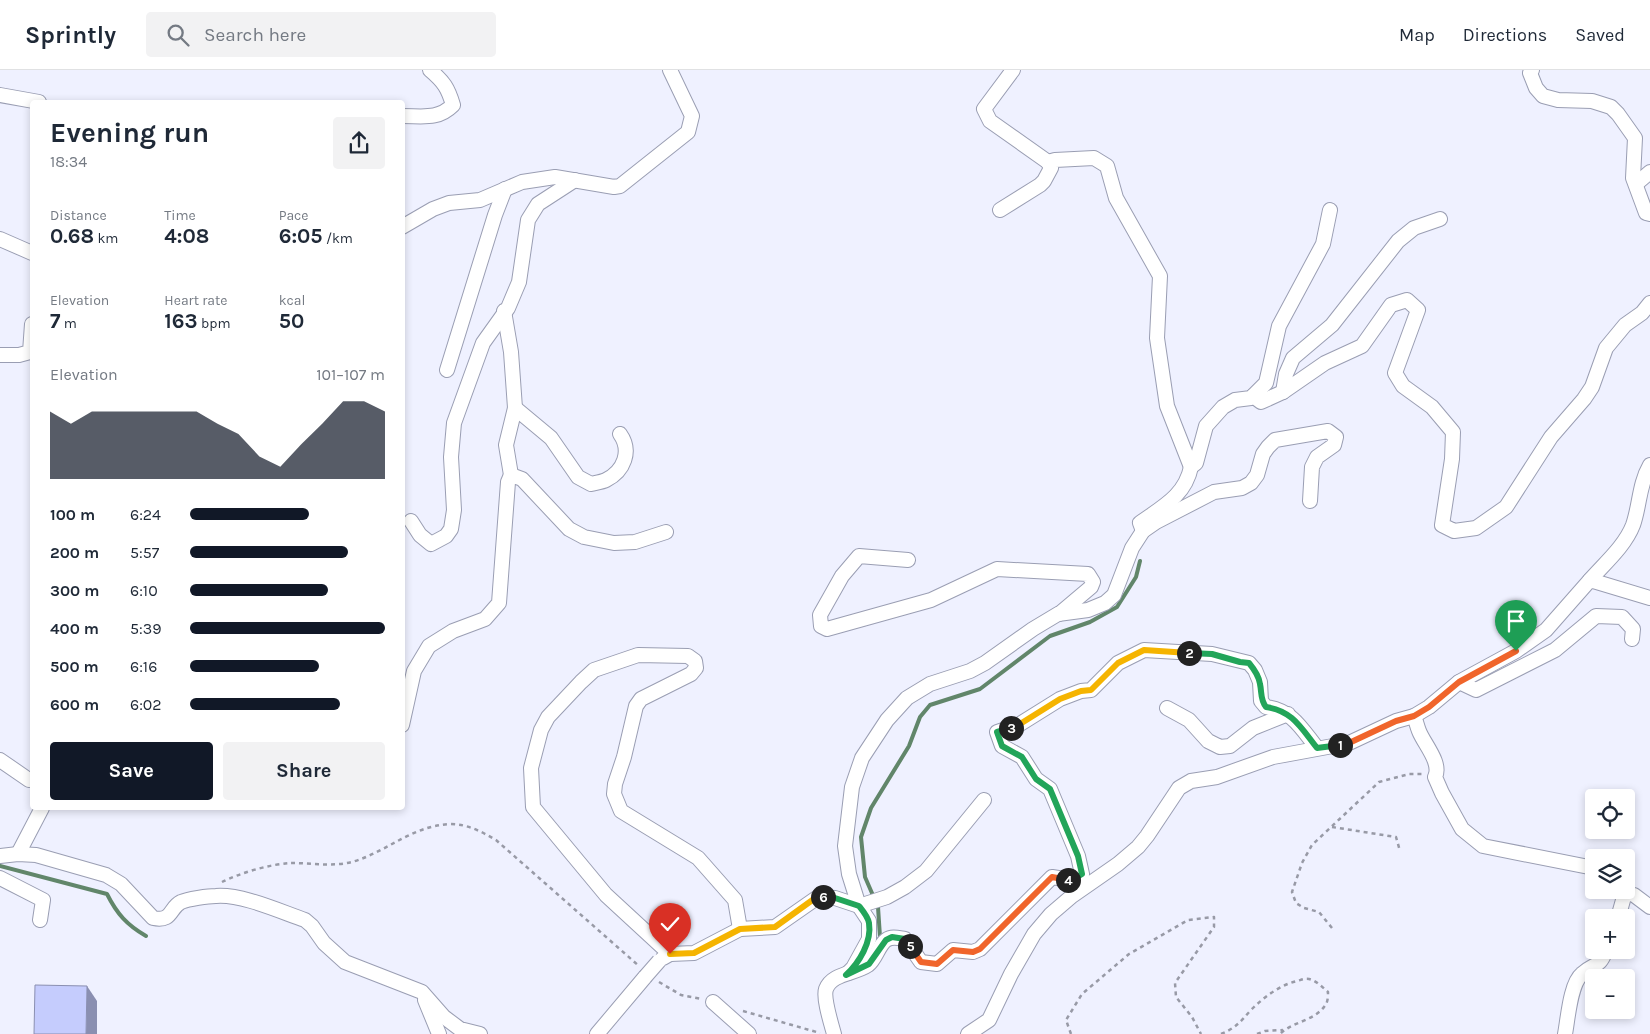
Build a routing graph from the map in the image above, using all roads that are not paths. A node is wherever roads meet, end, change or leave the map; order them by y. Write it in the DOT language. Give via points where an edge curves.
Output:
graph roads {
  1 [pos="430,70"];
  2 [pos="670,70"];
  3 [pos="1013,70"];
  4 [pos="1532,70"];
  5 [pos="0,94"];
  6 [pos="30,100"];
  7 [pos="405,116"];
  8 [pos="1048,162"];
  9 [pos="1650,172"];
  10 [pos="575,180"];
  11 [pos="1636,184"];
  12 [pos="505,190"];
  13 [pos="1000,210"];
  14 [pos="1330,210"];
  15 [pos="1650,214"];
  16 [pos="1440,219"];
  17 [pos="405,225"];
  18 [pos="0,238"];
  19 [pos="30,252"];
  20 [pos="1650,303"];
  21 [pos="504,311"];
  22 [pos="30,352"];
  23 [pos="0,355"];
  24 [pos="447,370"];
  25 [pos="1283,392"];
  26 [pos="1253,396"];
  27 [pos="515,408"];
  28 [pos="620,434"];
  29 [pos="1650,465"];
  30 [pos="1191,468"];
  31 [pos="511,475"];
  32 [pos="1310,500"];
  33 [pos="411,521"];
  34 [pos="1143,531"];
  35 [pos="666,532"];
  36 [pos="908,560"];
  37 [pos="1590,580"];
  38 [pos="1650,598"];
  39 [pos="1058,614"];
  40 [pos="1632,640"];
  41 [pos="1459,682"];
  42 [pos="1167,708"];
  43 [pos="405,711"];
  44 [pos="1288,714"];
  45 [pos="1414,716"];
  46 [pos="1317,748"];
  47 [pos="0,760"];
  48 [pos="29,780"];
  49 [pos="984,800"];
  50 [pos="41,810"];
  51 [pos="18,854"];
  52 [pos="0,856"];
  53 [pos="1585,866"];
  54 [pos="0,878"];
  55 [pos="1635,896"];
  56 [pos="864,905"];
  57 [pos="1650,907"];
  58 [pos="40,920"];
  59 [pos="740,929"];
  60 [pos="664,958"];
  61 [pos="1603,959"];
  62 [pos="846,975"];
  63 [pos="422,992"];
  64 [pos="713,1002"];
  65 [pos="439,1034"];
  66 [pos="480,1034"];
  67 [pos="596,1034"];
  68 [pos="749,1034"];
  69 [pos="834,1034"];
  70 [pos="968,1034"];
  71 [pos="1565,1034"];
  1 -- 7 [label="lane" via="448,89 453,106 436,116"];
  2 -- 10 [label="lane" via="692,116 688,132 620,186 614,188"];
  3 -- 8 [label="lane" via="984,109 990,121"];
  4 -- 11 [label="lane" via="1530,73 1536,88 1543,96 1558,100 1592,100 1618,114 1636,138 1633,178"];
  5 -- 6 [label="lane"];
  8 -- 13 [label="lane" via="1051,168 1044,181"];
  8 -- 30 [label="lane" via="1094,158 1107,166 1116,198 1160,276 1157,338 1167,406"];
  9 -- 11 [label="lane"];
  10 -- 12 [label="lane" via="555,177 522,182"];
  10 -- 21 [label="lane" via="538,204 528,220 519,282"];
  11 -- 15 [label="lane" via="1646,213"];
  12 -- 17 [label="lane" via="480,200 449,203"];
  12 -- 24 [label="lane"];
  14 -- 26 [label="lane" via="1323,244 1279,326 1266,383"];
  16 -- 25 [label="lane" via="1414,228 1398,241 1332,325 1293,358"];
  18 -- 19 [label="lane"];
  20 -- 25 [label="lane" via="1624,326 1606,348 1592,387 1550,437 1506,507 1476,528 1454,531 1442,525 1453,432 1432,407 1403,386 1395,373 1418,310 1407,300 1391,305 1362,346 1325,363"];
  21 -- 27 [label="lane"];
  21 -- 33 [label="lane" via="483,343 454,423 451,529 446,536 431,544"];
  22 -- 23 [label="lane"];
  25 -- 26 [label="lane" via="1261,402"];
  26 -- 30 [label="lane" via="1223,407 1206,426 1196,464"];
  27 -- 28 [label="lane" via="551,438 578,477 591,484 606,480 622,466 627,452"];
  27 -- 31 [label="lane" via="506,445"];
  29 -- 37 [label="lane" via="1643,477 1628,537"];
  30 -- 34 [label="lane" via="1188,479 1174,499 1140,523"];
  31 -- 35 [label="lane" via="522,479 569,529 584,537 614,543 634,542"];
  31 -- 43 [label="lane" via="499,603 485,619 453,631 429,646 414,671"];
  32 -- 34 [label="lane" via="1312,467 1317,456 1334,445 1336,437 1328,430 1275,440 1263,454 1251,483 1242,488 1214,492"];
  34 -- 39 [label="lane" via="1132,548 1114,595 1088,610"];
  36 -- 39 [label="lane" via="859,556 842,576 820,615 821,626 827,629 931,600 997,569 1088,574 1093,582 1091,587"];
  37 -- 38 [label="lane"];
  37 -- 41 [label="lane" via="1546,630 1516,651"];
  39 -- 56 [label="lane" via="985,663 930,684 907,698 887,720 862,758 852,787 846,846 849,874"];
  40 -- 41 [label="lane" via="1633,629 1622,616 1596,616 1555,650 1476,690"];
  41 -- 45 [label="lane"];
  42 -- 44 [label="lane" via="1189,720 1208,741 1220,747 1230,746 1253,728"];
  44 -- 46 [label="lane"];
  44 -- 62 [label="lane" via="1266,707 1261,701 1260,682 1249,663 1212,654 1144,650 1118,663 1091,690 1060,699 1020,724 997,732 1002,746 1022,757 1036,779 1050,789 1078,856 1082,874 1072,880 1052,877 980,949 973,952 953,950 937,964 921,962 905,939 892,937 880,947 869,964"];
  45 -- 46 [label="lane" via="1349,743"];
  45 -- 53 [label="lane" via="1434,758 1435,777 1462,829 1483,846"];
  46 -- 70 [label="lane" via="1273,756 1217,777 1191,781 1179,788 1138,847 1051,914 1034,934 989,1020"];
  47 -- 48 [label="lane"];
  49 -- 56 [label="lane" via="926,871 887,897"];
  50 -- 51 [label="lane"];
  51 -- 52 [label="lane"];
  51 -- 63 [label="lane" via="36,855 106,875 121,884 153,918 169,916 181,902 233,896 305,920 345,962"];
  54 -- 58 [label="lane" via="43,900"];
  55 -- 57 [label="lane"];
  56 -- 59 [label="lane" via="818,896 775,927"];
  56 -- 62 [label="lane" via="869,921 869,939"];
  59 -- 60 [label="lane" via="694,953"];
  59 -- 60 [label="lane" via="735,900 698,858 621,811 614,794 636,706 641,699 691,674 696,668 694,661 688,656 638,656 594,670 548,718 541,730 531,768 533,807 606,896"];
  60 -- 67 [label="lane, bridge"];
  61 -- 71 [label="lane" via="1581,974 1575,984"];
  62 -- 69 [label="lane" via="833,979 825,993"];
  63 -- 65 [label="lane"];
  63 -- 66 [label="lane" via="444,1017 460,1029"];
  64 -- 68 [label="lane"];
}
